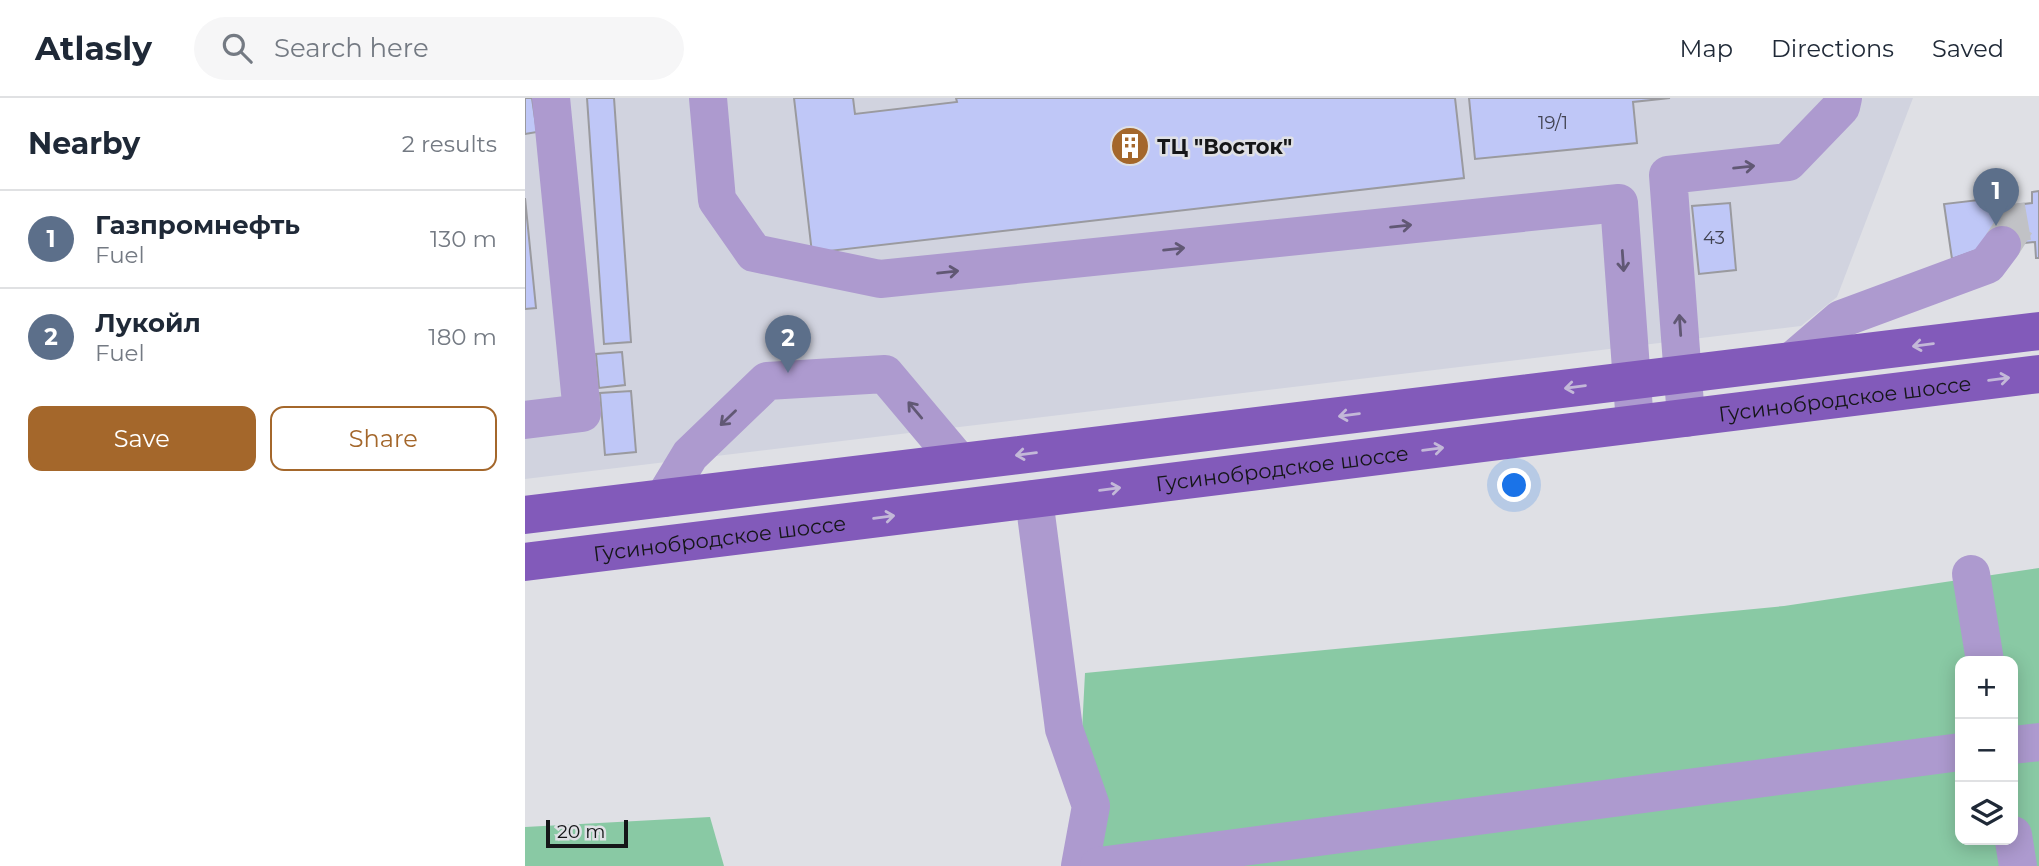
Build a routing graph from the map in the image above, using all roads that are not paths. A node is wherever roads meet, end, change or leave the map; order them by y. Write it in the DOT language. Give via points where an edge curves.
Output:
graph roads {
  1 [pos="551,98"];
  2 [pos="708,98"];
  3 [pos="1843,98"];
  4 [pos="541,152"];
  5 [pos="1668,174"];
  6 [pos="1619,204"];
  7 [pos="2002,245"];
  8 [pos="2039,331"];
  9 [pos="1792,361"];
  10 [pos="1684,374"];
  11 [pos="2039,374"];
  12 [pos="1631,380"];
  13 [pos="1686,418"];
  14 [pos="525,420"];
  15 [pos="1635,424"];
  16 [pos="959,462"];
  17 [pos="664,498"];
  18 [pos="1034,499"];
  19 [pos="525,515"];
  20 [pos="525,562"];
  21 [pos="1971,574"];
  22 [pos="1984,656"];
  23 [pos="2039,742"];
  24 [pos="2018,744"];
  25 [pos="1955,753"];
  26 [pos="2015,845"];
  27 [pos="1099,866"];
  28 [pos="2018,866"];
  1 -- 4 [label="lane"];
  2 -- 6 [label="lane, one-way" via="717,200 754,253 880,279"];
  5 -- 3 [label="lane, one-way" via="1787,162 1841,107"];
  4 -- 14 [label="lane" via="582,413"];
  5 -- 6 [label="lane"];
  10 -- 5 [label="lane, one-way"];
  6 -- 12 [label="lane, one-way"];
  7 -- 9 [label="lane" via="1987,265 1841,319"];
  8 -- 9 [label="main road, Гусинобродское шоссе, one-way"];
  9 -- 10 [label="main road, Гусинобродское шоссе"];
  10 -- 12 [label="main road, Гусинобродское шоссе"];
  10 -- 13 [label="lane"];
  13 -- 11 [label="main road, Гусинобродское шоссе, one-way"];
  12 -- 15 [label="lane"];
  12 -- 16 [label="main road, Гусинобродское шоссе, one-way"];
  13 -- 15 [label="main road, Гусинобродское шоссе"];
  18 -- 15 [label="main road, Гусинобродское шоссе, one-way"];
  16 -- 17 [label="main road, Гусинобродское шоссе"];
  16 -- 17 [label="lane, one-way" via="885,374 767,381 690,455"];
  17 -- 19 [label="main road, Гусинобродское шоссе"];
  20 -- 18 [label="main road, Гусинобродское шоссе, one-way"];
  18 -- 27 [label="lane" via="1064,729 1091,806"];
  21 -- 22 [label="lane"];
  23 -- 24 [label="lane"];
  25 -- 27 [label="lane"];
  26 -- 28 [label="lane"];
}
